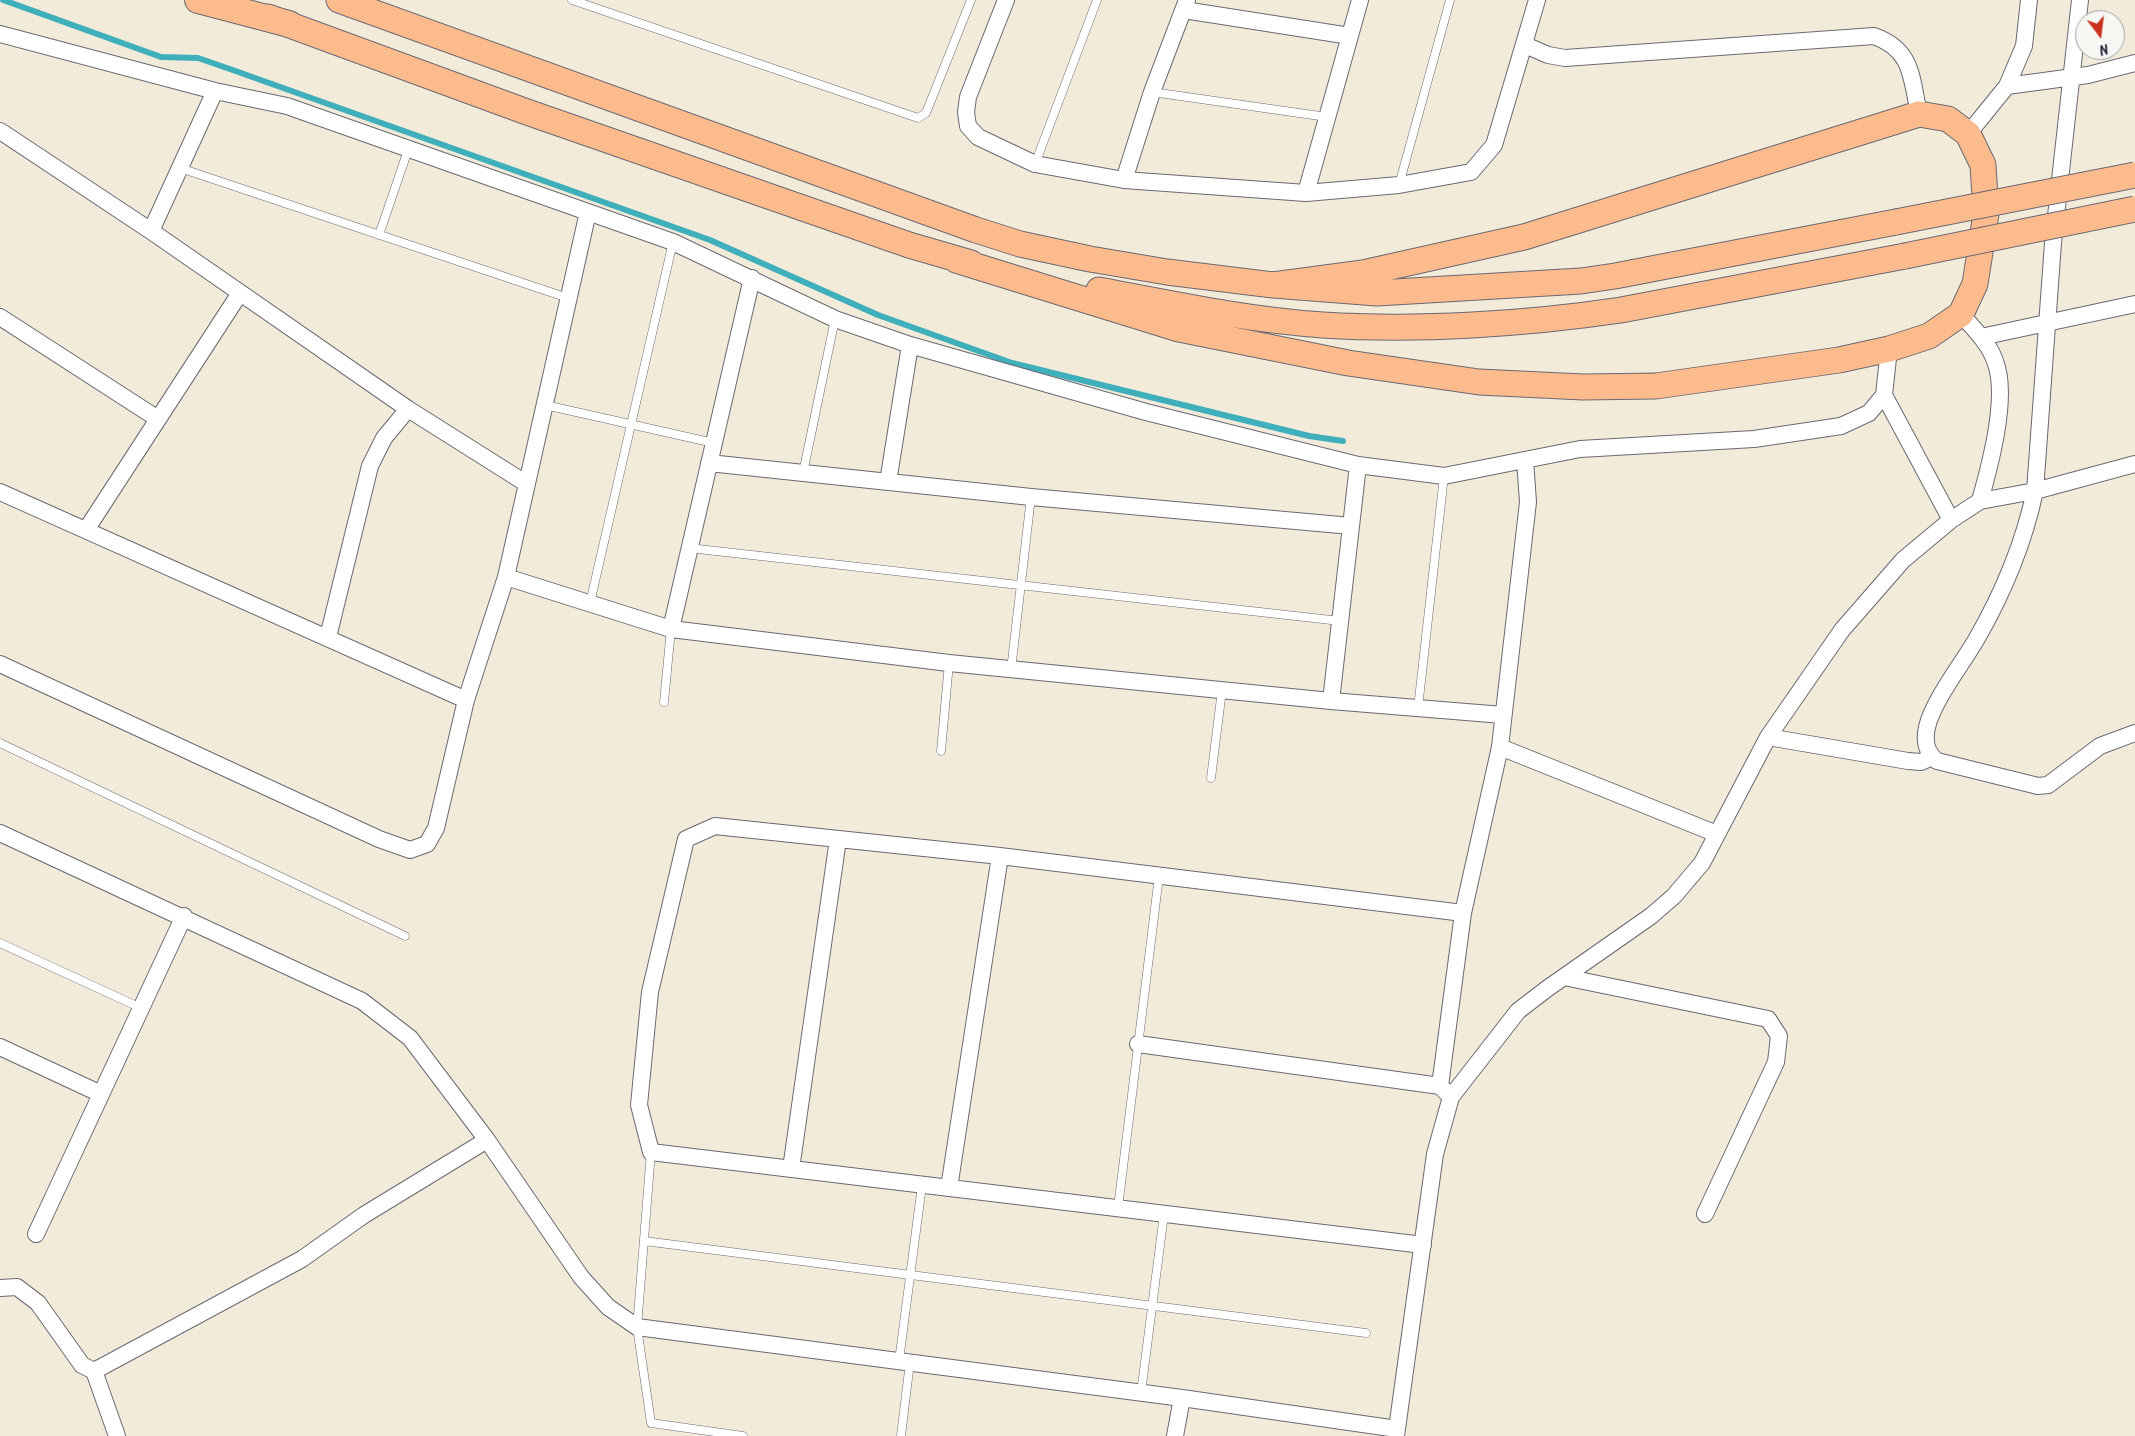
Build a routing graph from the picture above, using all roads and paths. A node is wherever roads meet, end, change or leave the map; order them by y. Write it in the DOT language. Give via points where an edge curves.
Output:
graph roads {
  1 [pos="198,0"];
  2 [pos="220,0"];
  3 [pos="339,0"];
  4 [pos="572,0"];
  5 [pos="970,0"];
  6 [pos="1006,0"];
  7 [pos="1097,0"];
  8 [pos="1360,0"];
  9 [pos="1450,0"];
  10 [pos="1537,0"];
  11 [pos="2029,0"];
  12 [pos="2080,0"];
  13 [pos="1186,5"];
  14 [pos="288,24"];
  15 [pos="0,34"];
  16 [pos="1350,36"];
  17 [pos="1525,45"];
  18 [pos="2135,64"];
  19 [pos="2064,78"];
  20 [pos="2007,86"];
  21 [pos="215,91"];
  22 [pos="1152,92"];
  23 [pos="1919,114"];
  24 [pos="1328,117"];
  25 [pos="0,131"];
  26 [pos="1968,134"];
  27 [pos="408,150"];
  28 [pos="1035,164"];
  29 [pos="180,168"];
  30 [pos="2135,175"];
  31 [pos="1124,180"];
  32 [pos="1399,185"];
  33 [pos="1306,193"];
  34 [pos="2135,209"];
  35 [pos="588,212"];
  36 [pos="151,232"];
  37 [pos="379,235"];
  38 [pos="673,242"];
  39 [pos="956,260"];
  40 [pos="752,278"];
  41 [pos="1273,285"];
  42 [pos="240,293"];
  43 [pos="568,298"];
  44 [pos="2135,304"];
  45 [pos="1961,314"];
  46 [pos="0,316"];
  47 [pos="835,319"];
  48 [pos="2049,321"];
  49 [pos="1981,337"];
  50 [pos="910,346"];
  51 [pos="1889,349"];
  52 [pos="1884,395"];
  53 [pos="545,405"];
  54 [pos="408,410"];
  55 [pos="158,419"];
  56 [pos="630,425"];
  57 [pos="714,444"];
  58 [pos="1525,460"];
  59 [pos="709,462"];
  60 [pos="2135,464"];
  61 [pos="1358,465"];
  62 [pos="803,473"];
  63 [pos="1444,476"];
  64 [pos="888,482"];
  65 [pos="528,484"];
  66 [pos="0,492"];
  67 [pos="2031,492"];
  68 [pos="1031,497"];
  69 [pos="1987,500"];
  70 [pos="1951,520"];
  71 [pos="1351,526"];
  72 [pos="86,530"];
  73 [pos="689,548"];
  74 [pos="506,577"];
  75 [pos="1021,585"];
  76 [pos="590,603"];
  77 [pos="1340,621"];
  78 [pos="671,629"];
  79 [pos="328,637"];
  80 [pos="0,664"];
  81 [pos="949,664"];
  82 [pos="1011,670"];
  83 [pos="1222,690"];
  84 [pos="466,700"];
  85 [pos="1331,701"];
  86 [pos="664,702"];
  87 [pos="1418,708"];
  88 [pos="1503,715"];
  89 [pos="2135,733"];
  90 [pos="1768,737"];
  91 [pos="0,743"];
  92 [pos="1500,747"];
  93 [pos="941,751"];
  94 [pos="1932,757"];
  95 [pos="1211,778"];
  96 [pos="0,833"];
  97 [pos="1717,834"];
  98 [pos="838,839"];
  99 [pos="1000,856"];
  100 [pos="1160,876"];
  101 [pos="1463,914"];
  102 [pos="184,916"];
  103 [pos="405,936"];
  104 [pos="0,943"];
  105 [pos="1564,977"];
  106 [pos="141,1008"];
  107 [pos="1138,1044"];
  108 [pos="1,1050"];
  109 [pos="1445,1091"];
  110 [pos="101,1094"];
  111 [pos="487,1140"];
  112 [pos="651,1152"];
  113 [pos="792,1169"];
  114 [pos="922,1185"];
  115 [pos="949,1188"];
  116 [pos="1118,1208"];
  117 [pos="1164,1214"];
  118 [pos="1705,1214"];
  119 [pos="36,1234"];
  120 [pos="644,1241"];
  121 [pos="1423,1246"];
  122 [pos="910,1275"];
  123 [pos="0,1288"];
  124 [pos="1152,1306"];
  125 [pos="637,1327"];
  126 [pos="1366,1334"];
  127 [pos="904,1362"];
  128 [pos="94,1371"];
  129 [pos="1141,1393"];
  130 [pos="1182,1398"];
  131 [pos="1360,1430"];
  132 [pos="1396,1432"];
  133 [pos="117,1436"];
  134 [pos="743,1436"];
  135 [pos="901,1436"];
  136 [pos="1176,1436"];
  1 -- 14 [label="highway"];
  2 -- 14 [label="main road"];
  3 -- 41 [label="main road" via="377,9 913,209 1020,244 1090,259"];
  4 -- 5 [label="lane" via="918,118 926,113"];
  6 -- 28 [label="street" via="968,97 968,126 978,137"];
  7 -- 28 [label="lane"];
  8 -- 16 [label="street"];
  9 -- 32 [label="lane"];
  10 -- 17 [label="street"];
  11 -- 20 [label="street" via="2024,46"];
  12 -- 19 [label="street"];
  13 -- 16 [label="street"];
  13 -- 22 [label="street"];
  14 -- 39 [label="main road" via="527,112"];
  15 -- 21 [label="street"];
  16 -- 24 [label="street"];
  17 -- 23 [label="street" via="1564,58 1874,36 1891,42 1906,58"];
  17 -- 32 [label="street" via="1494,145 1471,172"];
  18 -- 19 [label="street"];
  19 -- 20 [label="street"];
  19 -- 48 [label="street"];
  20 -- 26 [label="street"];
  21 -- 27 [label="street" via="287,106"];
  21 -- 29 [label="street"];
  22 -- 24 [label="lane"];
  22 -- 31 [label="street"];
  23 -- 26 [label="main road" via="1948,119"];
  23 -- 41 [label="main road" via="1524,237 1363,273"];
  24 -- 33 [label="street"];
  25 -- 36 [label="street"];
  26 -- 45 [label="main road" via="1983,165 1986,214 1975,284"];
  27 -- 35 [label="street"];
  27 -- 37 [label="lane"];
  28 -- 31 [label="street"];
  29 -- 36 [label="street"];
  29 -- 37 [label="lane"];
  30 -- 41 [label="main road, bridge" via="1654,270 1581,281 1376,293"];
  31 -- 33 [label="street"];
  32 -- 33 [label="street"];
  34 -- 39 [label="main road, bridge" via="1596,314 1398,327 1292,322 1189,307"];
  35 -- 38 [label="street"];
  35 -- 43 [label="street"];
  36 -- 42 [label="street"];
  37 -- 43 [label="lane"];
  38 -- 40 [label="street"];
  38 -- 56 [label="lane"];
  39 -- 51 [label="main road" via="1179,329 1348,363 1479,382 1582,388 1656,386 1839,360"];
  40 -- 47 [label="street"];
  40 -- 57 [label="street"];
  42 -- 54 [label="street"];
  42 -- 55 [label="street"];
  43 -- 53 [label="street"];
  44 -- 48 [label="street"];
  45 -- 49 [label="street"];
  45 -- 51 [label="main road" via="1929,336"];
  46 -- 55 [label="street"];
  47 -- 50 [label="street"];
  47 -- 62 [label="lane"];
  48 -- 49 [label="street"];
  48 -- 67 [label="street"];
  49 -- 69 [label="street" via="1995,359 2001,384"];
  50 -- 61 [label="street" via="1146,412"];
  50 -- 64 [label="street"];
  51 -- 52 [label="street"];
  52 -- 58 [label="street" via="1869,414 1841,426 1754,439 1580,449"];
  52 -- 70 [label="street"];
  53 -- 56 [label="lane"];
  53 -- 65 [label="street"];
  54 -- 65 [label="street"];
  54 -- 79 [label="street" via="384,438 370,466"];
  55 -- 72 [label="street"];
  56 -- 57 [label="lane"];
  56 -- 76 [label="lane"];
  57 -- 59 [label="street"];
  58 -- 63 [label="street"];
  58 -- 88 [label="street" via="1528,502"];
  59 -- 62 [label="street"];
  59 -- 73 [label="street"];
  60 -- 67 [label="street"];
  61 -- 63 [label="street"];
  61 -- 71 [label="street"];
  62 -- 64 [label="street"];
  63 -- 87 [label="lane"];
  64 -- 68 [label="street"];
  65 -- 74 [label="street"];
  66 -- 72 [label="street"];
  67 -- 69 [label="street"];
  67 -- 94 [label="street" via="2028,524 1992,610 1927,726 1925,741"];
  68 -- 71 [label="street"];
  68 -- 75 [label="lane"];
  69 -- 70 [label="street"];
  70 -- 90 [label="street" via="1903,560 1842,630"];
  71 -- 77 [label="street"];
  72 -- 79 [label="street"];
  73 -- 75 [label="lane"];
  73 -- 78 [label="street"];
  74 -- 76 [label="street"];
  74 -- 84 [label="street"];
  75 -- 77 [label="lane"];
  75 -- 82 [label="lane"];
  76 -- 78 [label="street"];
  77 -- 85 [label="street"];
  78 -- 81 [label="street"];
  78 -- 86 [label="lane"];
  79 -- 84 [label="street"];
  80 -- 84 [label="street" via="379,839 410,850 427,844 436,828"];
  81 -- 82 [label="street"];
  81 -- 93 [label="lane"];
  82 -- 83 [label="street"];
  83 -- 85 [label="street"];
  83 -- 95 [label="lane"];
  85 -- 87 [label="street"];
  87 -- 88 [label="street"];
  88 -- 92 [label="street"];
  89 -- 94 [label="street" via="2100,746 2048,784 2038,786 1946,764"];
  90 -- 94 [label="street" via="1908,762 1921,762"];
  90 -- 97 [label="street"];
  91 -- 103 [label="lane"];
  92 -- 97 [label="street"];
  92 -- 101 [label="street"];
  96 -- 102 [label="street"];
  97 -- 105 [label="street" via="1697,871 1674,896"];
  98 -- 99 [label="street"];
  98 -- 112 [label="street" via="715,826 686,839 650,992 639,1105"];
  98 -- 113 [label="street"];
  99 -- 100 [label="street"];
  99 -- 115 [label="street"];
  100 -- 101 [label="street"];
  100 -- 107 [label="lane"];
  101 -- 109 [label="street"];
  102 -- 106 [label="street"];
  102 -- 111 [label="street" via="362,1001 410,1038"];
  104 -- 106 [label="lane"];
  105 -- 109 [label="street" via="1518,1011"];
  105 -- 118 [label="street" via="1768,1019 1779,1036 1776,1062"];
  106 -- 110 [label="street"];
  107 -- 109 [label="street"];
  107 -- 116 [label="lane"];
  108 -- 110 [label="street"];
  109 -- 121 [label="street"];
  110 -- 119 [label="street"];
  111 -- 125 [label="street" via="581,1276 608,1307"];
  111 -- 128 [label="street" via="364,1215 302,1258"];
  112 -- 113 [label="street"];
  112 -- 120 [label="lane"];
  113 -- 114 [label="street"];
  114 -- 115 [label="street"];
  114 -- 122 [label="lane"];
  115 -- 116 [label="street"];
  116 -- 117 [label="street"];
  117 -- 121 [label="street"];
  117 -- 124 [label="lane"];
  120 -- 122 [label="lane"];
  120 -- 125 [label="lane"];
  121 -- 132 [label="street"];
  122 -- 124 [label="lane"];
  122 -- 127 [label="lane"];
  123 -- 128 [label="street" via="16,1287 38,1304 82,1365"];
  124 -- 126 [label="lane"];
  124 -- 129 [label="lane"];
  125 -- 127 [label="street"];
  125 -- 134 [label="lane" via="651,1424"];
  127 -- 129 [label="street"];
  127 -- 135 [label="lane"];
  128 -- 133 [label="street"];
  129 -- 130 [label="street"];
  130 -- 131 [label="street"];
  130 -- 136 [label="street"];
  131 -- 132 [label="street"];
}
